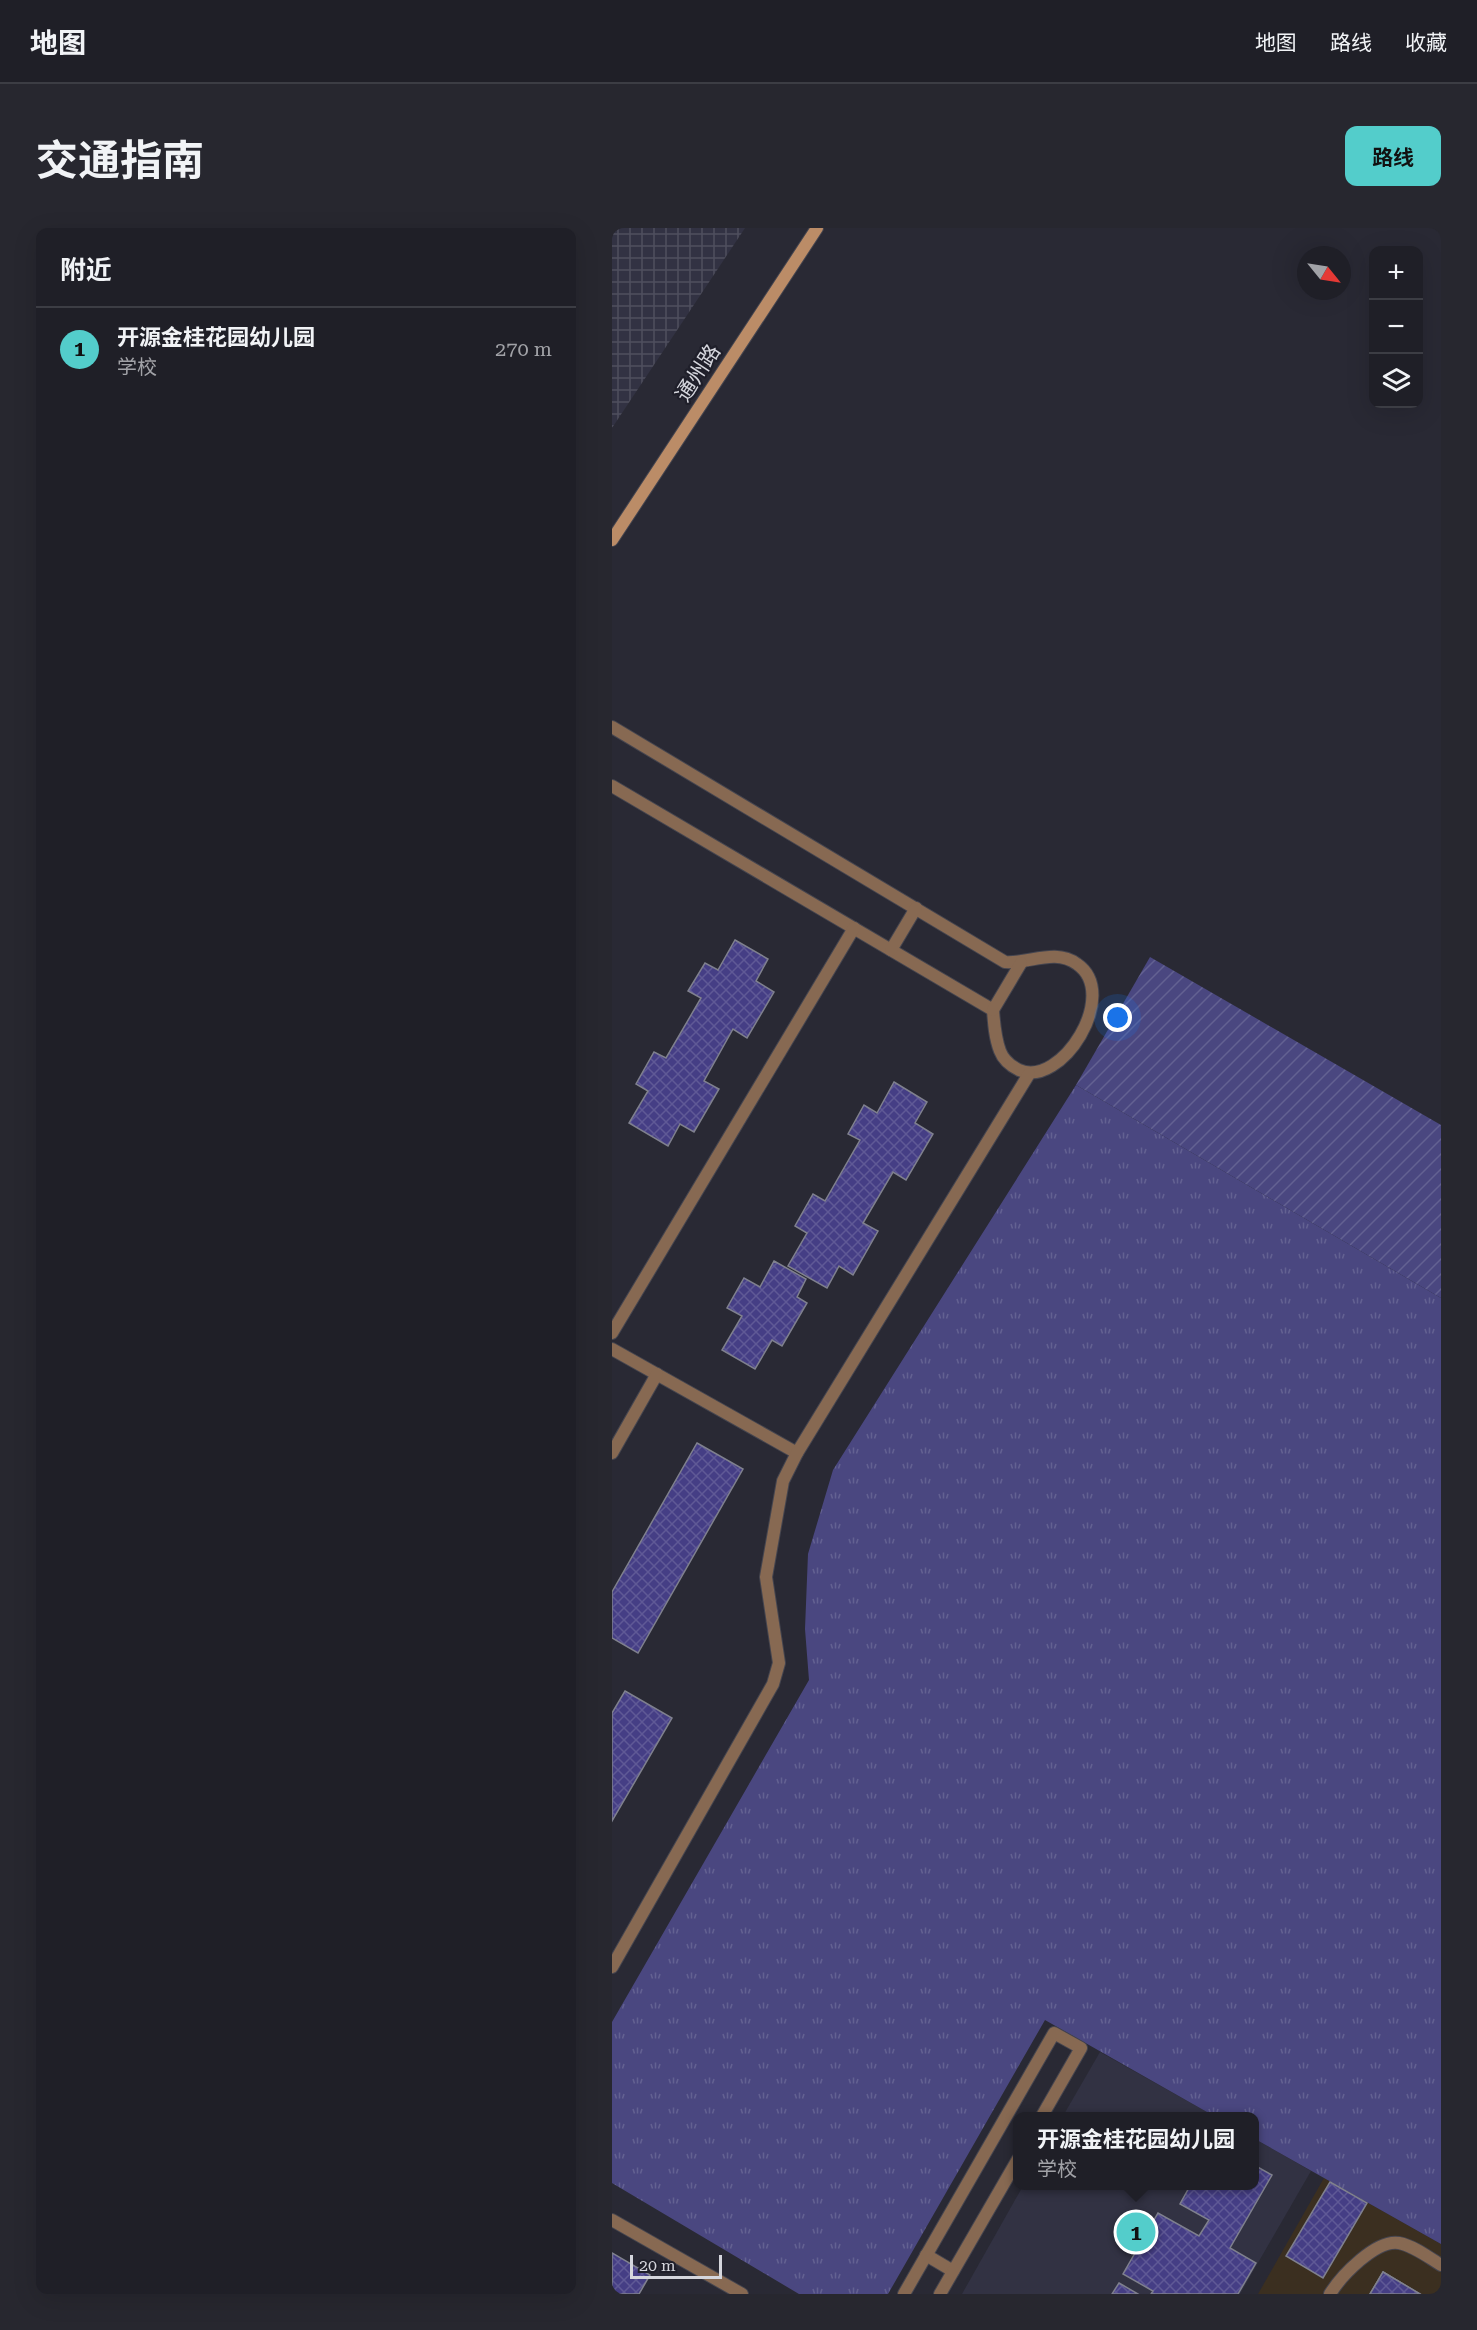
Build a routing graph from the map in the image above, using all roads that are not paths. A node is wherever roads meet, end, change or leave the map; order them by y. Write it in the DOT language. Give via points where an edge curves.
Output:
graph roads {
  1 [pos="817,228"];
  2 [pos="612,540"];
  3 [pos="612,727"];
  4 [pos="612,786"];
  5 [pos="916,908"];
  6 [pos="854,928"];
  7 [pos="891,950"];
  8 [pos="1021,963"];
  9 [pos="993,1010"];
  10 [pos="1029,1074"];
  11 [pos="612,1333"];
  12 [pos="612,1349"];
  13 [pos="657,1374"];
  14 [pos="612,1453"];
  15 [pos="797,1453"];
  16 [pos="612,1967"];
  17 [pos="1044,2112"];
  18 [pos="1013,2166"];
  19 [pos="612,2220"];
  20 [pos="926,2255"];
  21 [pos="1441,2265"];
  22 [pos="953,2271"];
  23 [pos="727,2290"];
  24 [pos="742,2294"];
  25 [pos="904,2294"];
  26 [pos="940,2294"];
  27 [pos="1330,2294"];
  1 -- 2 [label="street, 通州路"];
  3 -- 5 [label="street"];
  4 -- 6 [label="street"];
  5 -- 7 [label="street"];
  5 -- 8 [label="street" via="1005,962"];
  6 -- 7 [label="street"];
  6 -- 11 [label="street"];
  7 -- 9 [label="street"];
  8 -- 9 [label="street"];
  8 -- 10 [label="street" via="1059,956 1077,964 1089,976 1094,997 1090,1016 1071,1047 1059,1061"];
  9 -- 10 [label="street" via="1000,1053 1012,1066"];
  10 -- 15 [label="street"];
  12 -- 13 [label="street"];
  13 -- 14 [label="street"];
  13 -- 15 [label="street"];
  15 -- 16 [label="street" via="783,1481 766,1577 779,1664 773,1684"];
  17 -- 20 [label="street" via="1081,2048 1054,2033"];
  18 -- 22 [label="street"];
  19 -- 23 [label="street"];
  20 -- 22 [label="street"];
  20 -- 25 [label="street"];
  21 -- 27 [label="street" via="1396,2242 1363,2256"];
  22 -- 26 [label="street"];
  23 -- 24 [label="street"];
}
